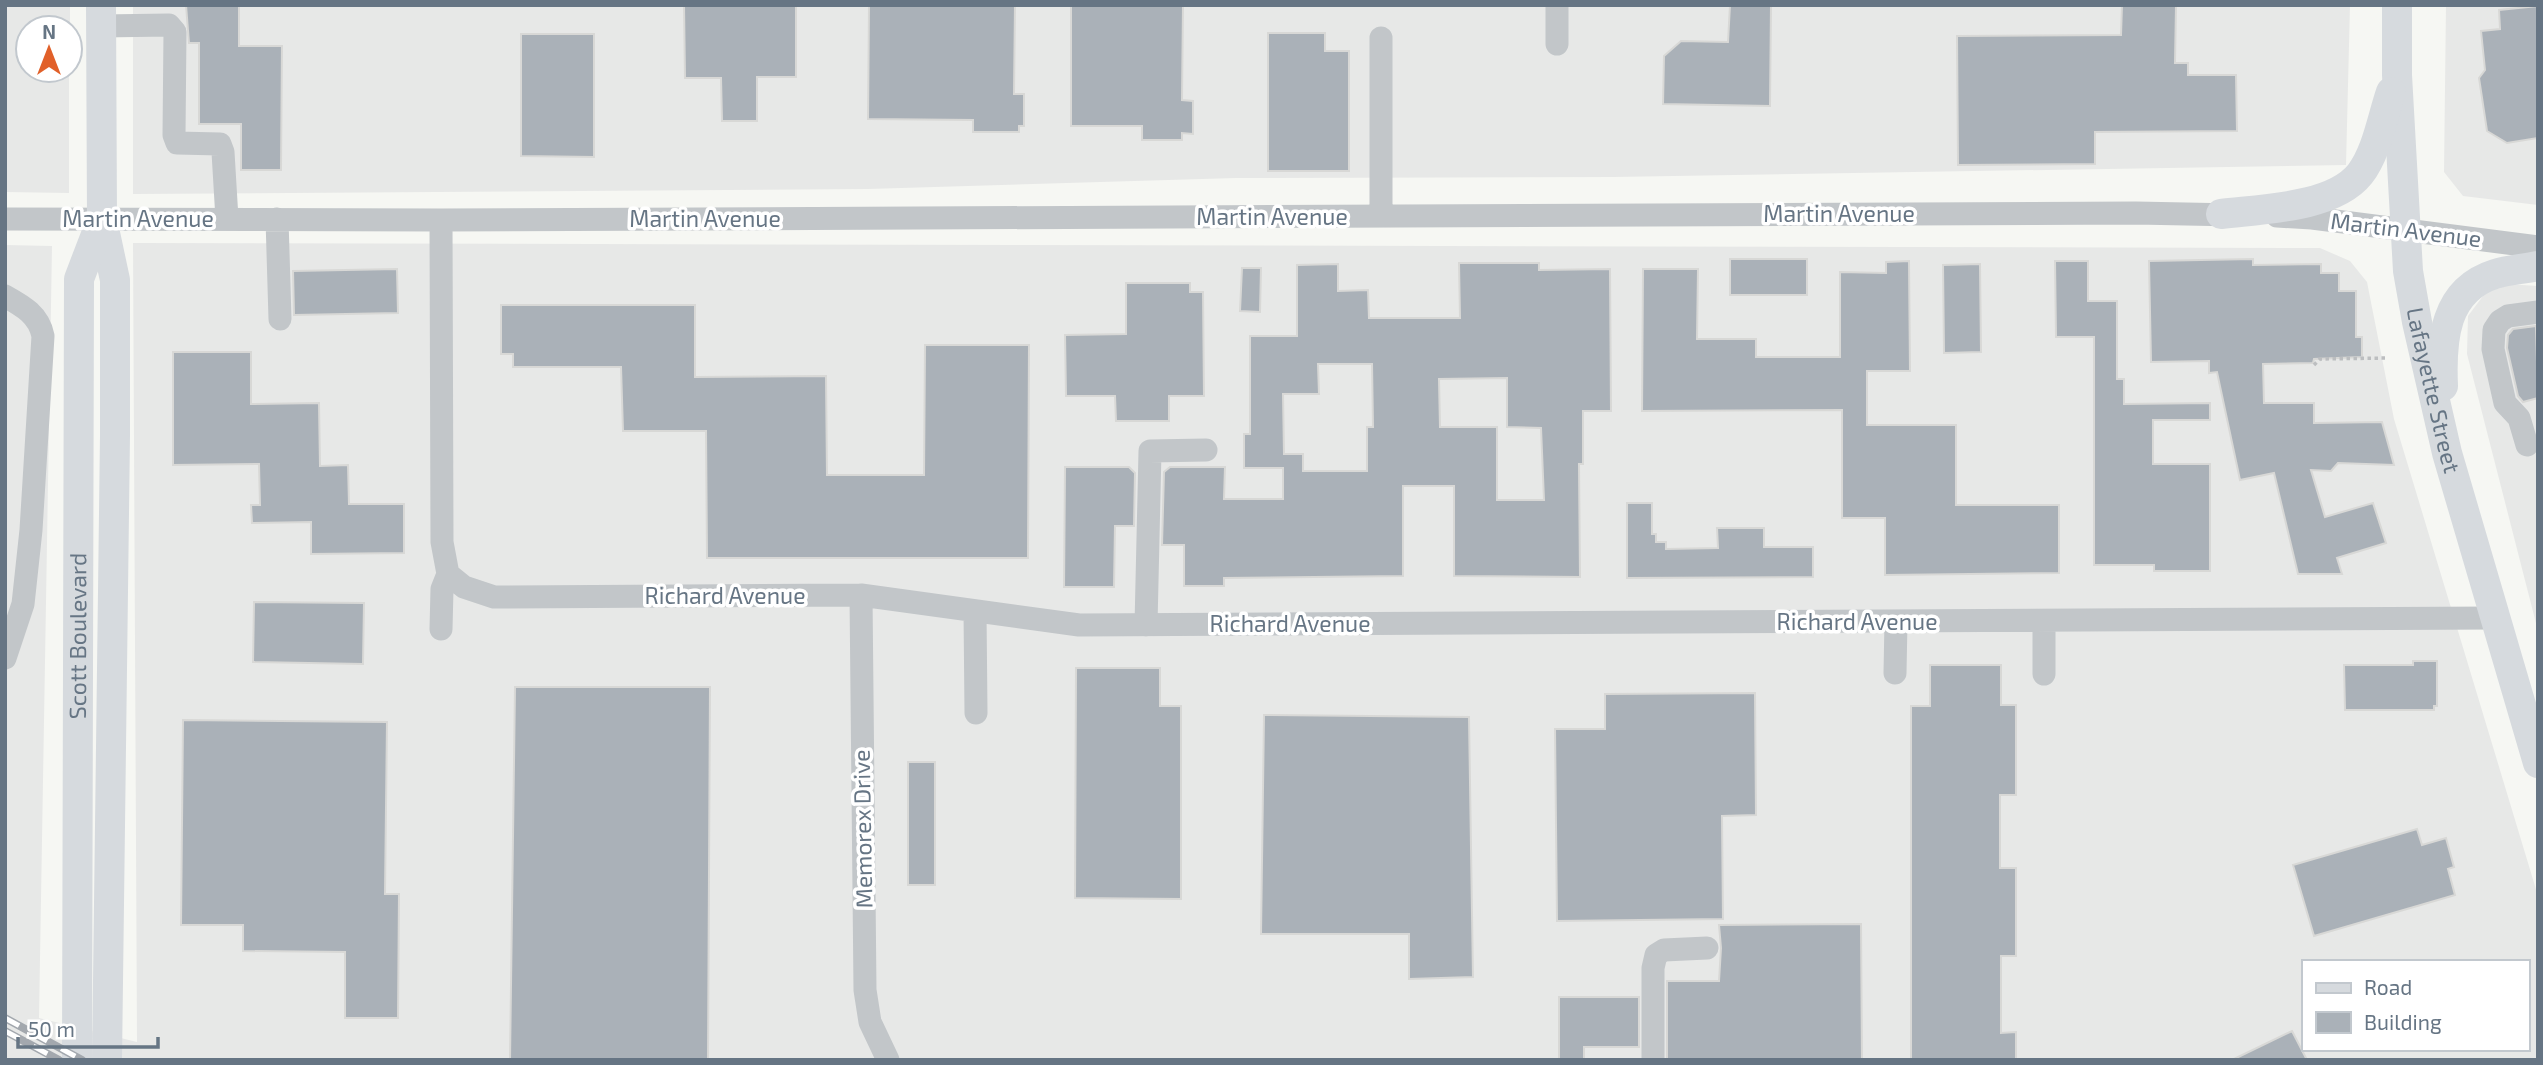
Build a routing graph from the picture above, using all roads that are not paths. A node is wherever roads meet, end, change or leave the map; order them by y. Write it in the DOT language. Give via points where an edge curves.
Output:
graph roads {
  1 [pos="1557,5"];
  2 [pos="2397,5"];
  3 [pos="101,16"];
  4 [pos="1381,38"];
  5 [pos="1557,44"];
  6 [pos="2397,75"];
  7 [pos="2221,214"];
  8 [pos="1381,216"];
  9 [pos="5,219"];
  10 [pos="102,219"];
  11 [pos="227,219"];
  12 [pos="277,219"];
  13 [pos="441,220"];
  14 [pos="2405,229"];
  15 [pos="2538,247"];
  16 [pos="2538,266"];
  17 [pos="5,296"];
  18 [pos="2538,312"];
  19 [pos="280,319"];
  20 [pos="2528,445"];
  21 [pos="1206,450"];
  22 [pos="2447,453"];
  23 [pos="448,575"];
  24 [pos="861,595"];
  25 [pos="975,611"];
  26 [pos="2495,618"];
  27 [pos="1896,621"];
  28 [pos="2044,621"];
  29 [pos="1146,625"];
  30 [pos="441,629"];
  31 [pos="5,658"];
  32 [pos="1895,673"];
  33 [pos="2043,674"];
  34 [pos="976,713"];
  35 [pos="2538,763"];
  36 [pos="1707,948"];
  37 [pos="77,1060"];
  38 [pos="107,1060"];
  39 [pos="888,1060"];
  40 [pos="1653,1060"];
  1 -- 5 [label="street"];
  2 -- 6 [label="main road, Lafayette Street"];
  3 -- 10 [label="main road, Scott Boulevard"];
  3 -- 11 [label="street" via="169,25 175,32 174,135 177,143 220,145"];
  4 -- 8 [label="street"];
  6 -- 7 [label="main road" via="2359,175 2341,189 2303,203"];
  6 -- 14 [label="main road, Lafayette Street"];
  7 -- 8 [label="street, Martin Avenue"];
  7 -- 14 [label="street, Martin Avenue"];
  8 -- 13 [label="street, Martin Avenue"];
  9 -- 10 [label="street, Martin Avenue"];
  10 -- 11 [label="street, Martin Avenue"];
  10 -- 37 [label="main road, Scott Boulevard" via="79,279"];
  10 -- 38 [label="main road, Scott Boulevard" via="115,280"];
  11 -- 12 [label="street, Martin Avenue"];
  12 -- 13 [label="street, Martin Avenue"];
  12 -- 19 [label="street"];
  13 -- 23 [label="street" via="442,542"];
  14 -- 15 [label="street, Martin Avenue"];
  14 -- 22 [label="main road, Lafayette Street" via="2417,322"];
  16 -- 22 [label="main road" via="2478,281 2466,288 2454,306 2443,350"];
  17 -- 31 [label="street" via="35,317 41,325 42,345 23,604"];
  18 -- 20 [label="street" via="2508,316 2494,330 2493,349 2505,403 2519,418"];
  21 -- 29 [label="street" via="1150,451"];
  22 -- 26 [label="main road, Lafayette Street"];
  23 -- 24 [label="street, Richard Avenue" via="464,587 494,597"];
  23 -- 30 [label="street" via="441,597"];
  24 -- 25 [label="street, Richard Avenue"];
  24 -- 39 [label="street, Memorex Drive" via="865,990 870,1023"];
  25 -- 29 [label="street, Richard Avenue" via="1079,625"];
  25 -- 34 [label="street"];
  26 -- 28 [label="street, Richard Avenue"];
  26 -- 35 [label="main road, Lafayette Street"];
  27 -- 28 [label="street, Richard Avenue"];
  27 -- 29 [label="street, Richard Avenue"];
  27 -- 32 [label="street"];
  28 -- 33 [label="street"];
  36 -- 40 [label="street" via="1664,950 1656,955"];
}
